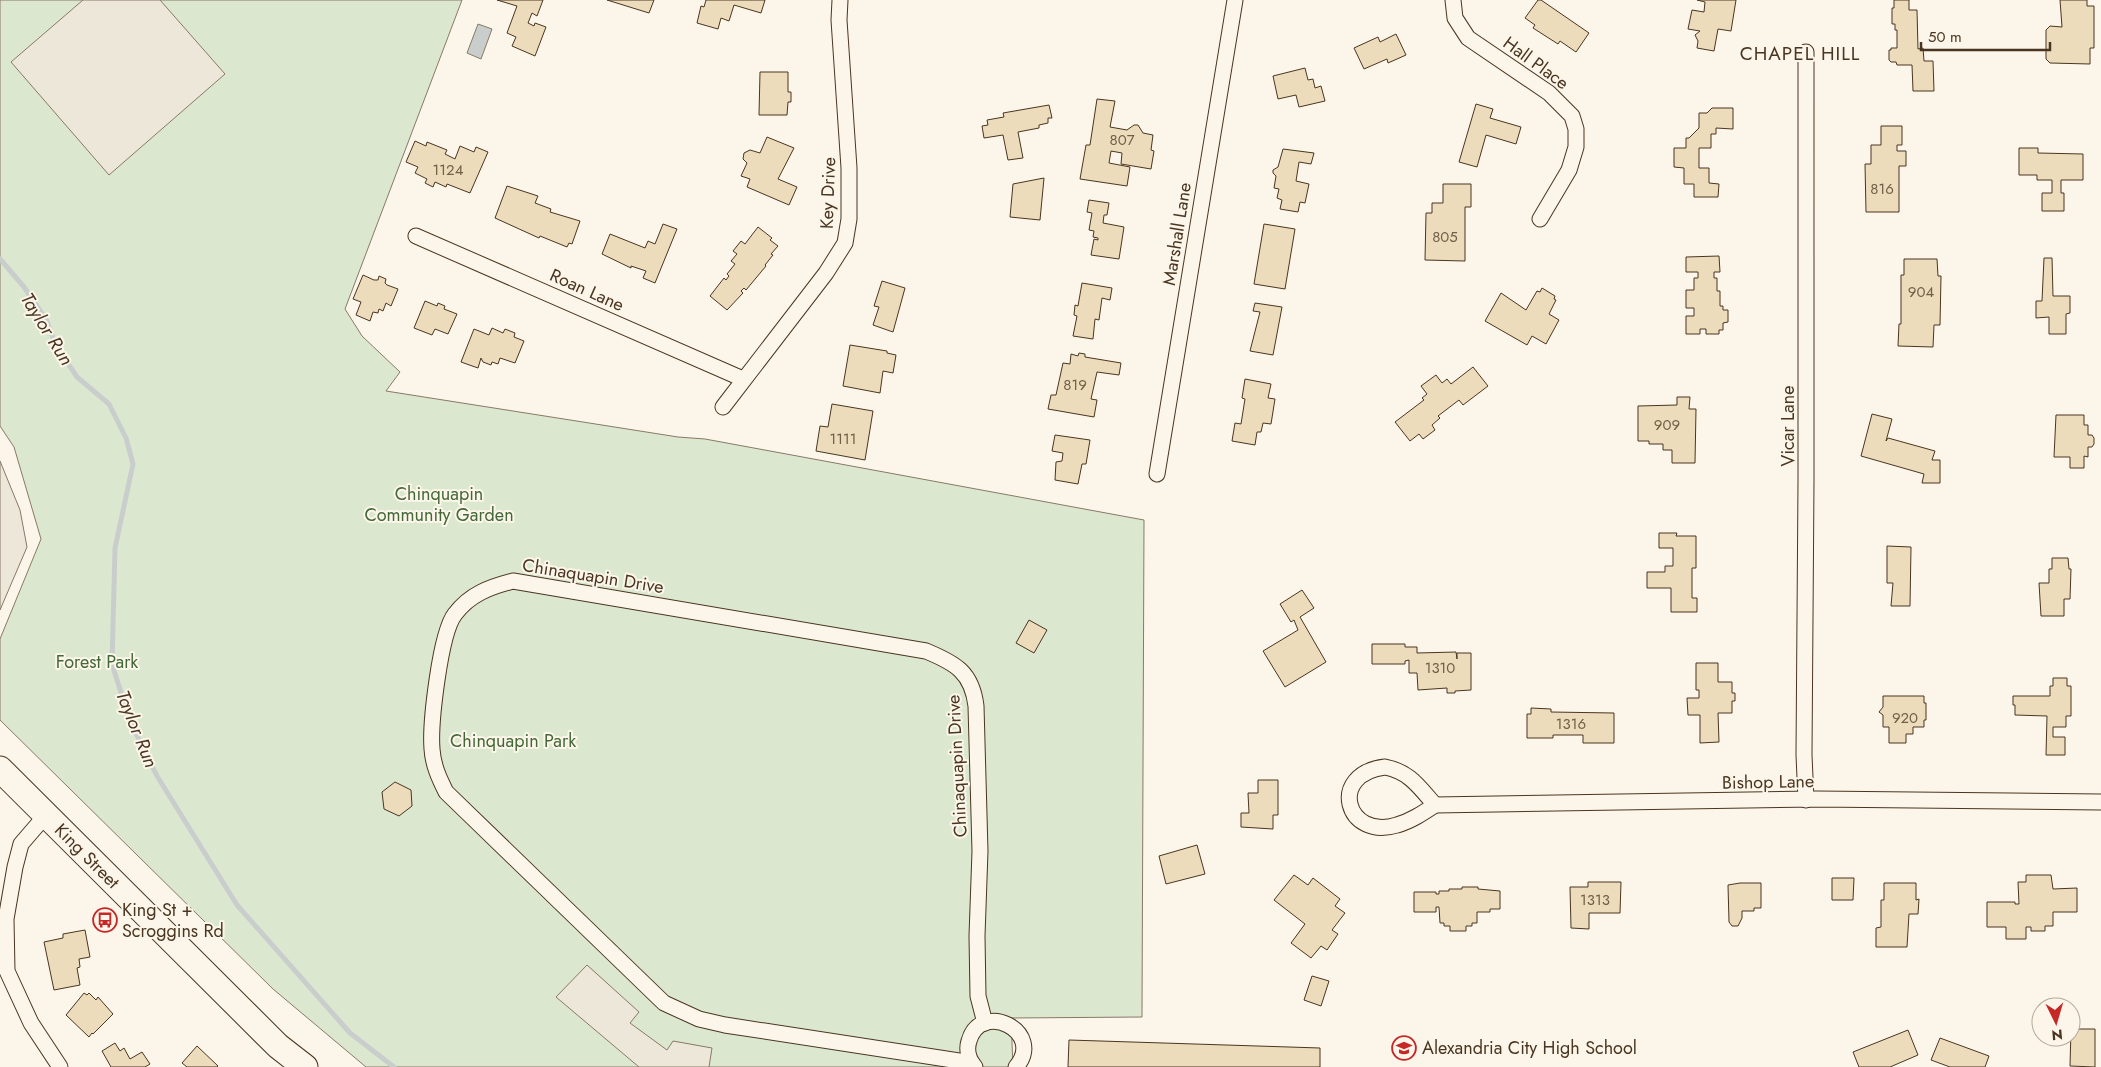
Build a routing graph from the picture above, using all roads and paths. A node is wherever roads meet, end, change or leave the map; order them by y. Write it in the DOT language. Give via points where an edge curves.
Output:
graph roads {
  1 [pos="840,0"];
  2 [pos="1235,0"];
  3 [pos="1453,0"];
  4 [pos="1806,52"];
  5 [pos="1540,218"];
  6 [pos="416,236"];
  7 [pos="743,379"];
  8 [pos="723,406"];
  9 [pos="1157,474"];
  10 [pos="0,769"];
  11 [pos="1806,800"];
  12 [pos="2101,802"];
  13 [pos="1435,805"];
  14 [pos="46,815"];
  15 [pos="4,972"];
  16 [pos="985,1023"];
  17 [pos="974,1065"];
  18 [pos="60,1067"];
  19 [pos="304,1067"];
  20 [pos="1016,1067"];
  1 -- 7 [label="street, Key Drive" via="849,186 845,243 826,273"];
  2 -- 9 [label="street, Marshall Lane"];
  3 -- 5 [label="street, Hall Place" via="1455,18 1468,38 1549,94 1572,116 1576,147 1569,170"];
  4 -- 11 [label="street, Vicar Lane"];
  6 -- 7 [label="street, Roan Lane"];
  7 -- 8 [label="street, Key Drive"];
  10 -- 14 [label="main road, King Street"];
  11 -- 12 [label="street, Bishop Lane"];
  11 -- 13 [label="street, Bishop Lane"];
  13 -- 13 [label="street, Bishop Lane" via="1396,826 1376,827 1359,821 1350,806 1349,794 1358,777 1374,768 1384,767 1407,775"];
  14 -- 15 [label="street" via="24,839 14,868 6,919"];
  14 -- 19 [label="main road, King Street" via="278,1046"];
  15 -- 18 [label="street" via="31,1023"];
  16 -- 17 [label="street, Chinaquapin Drive" via="969,1040 969,1056"];
  16 -- 17 [label="street, Chinaquapin Drive" via="978,996 980,851 976,706 972,685 958,668 926,650 513,581 489,587 472,597 454,615 446,633 439,671 432,748 436,770 446,792 664,1003 699,1019 725,1025"];
  16 -- 20 [label="street" via="1003,1022 1018,1032 1024,1048"];
}
